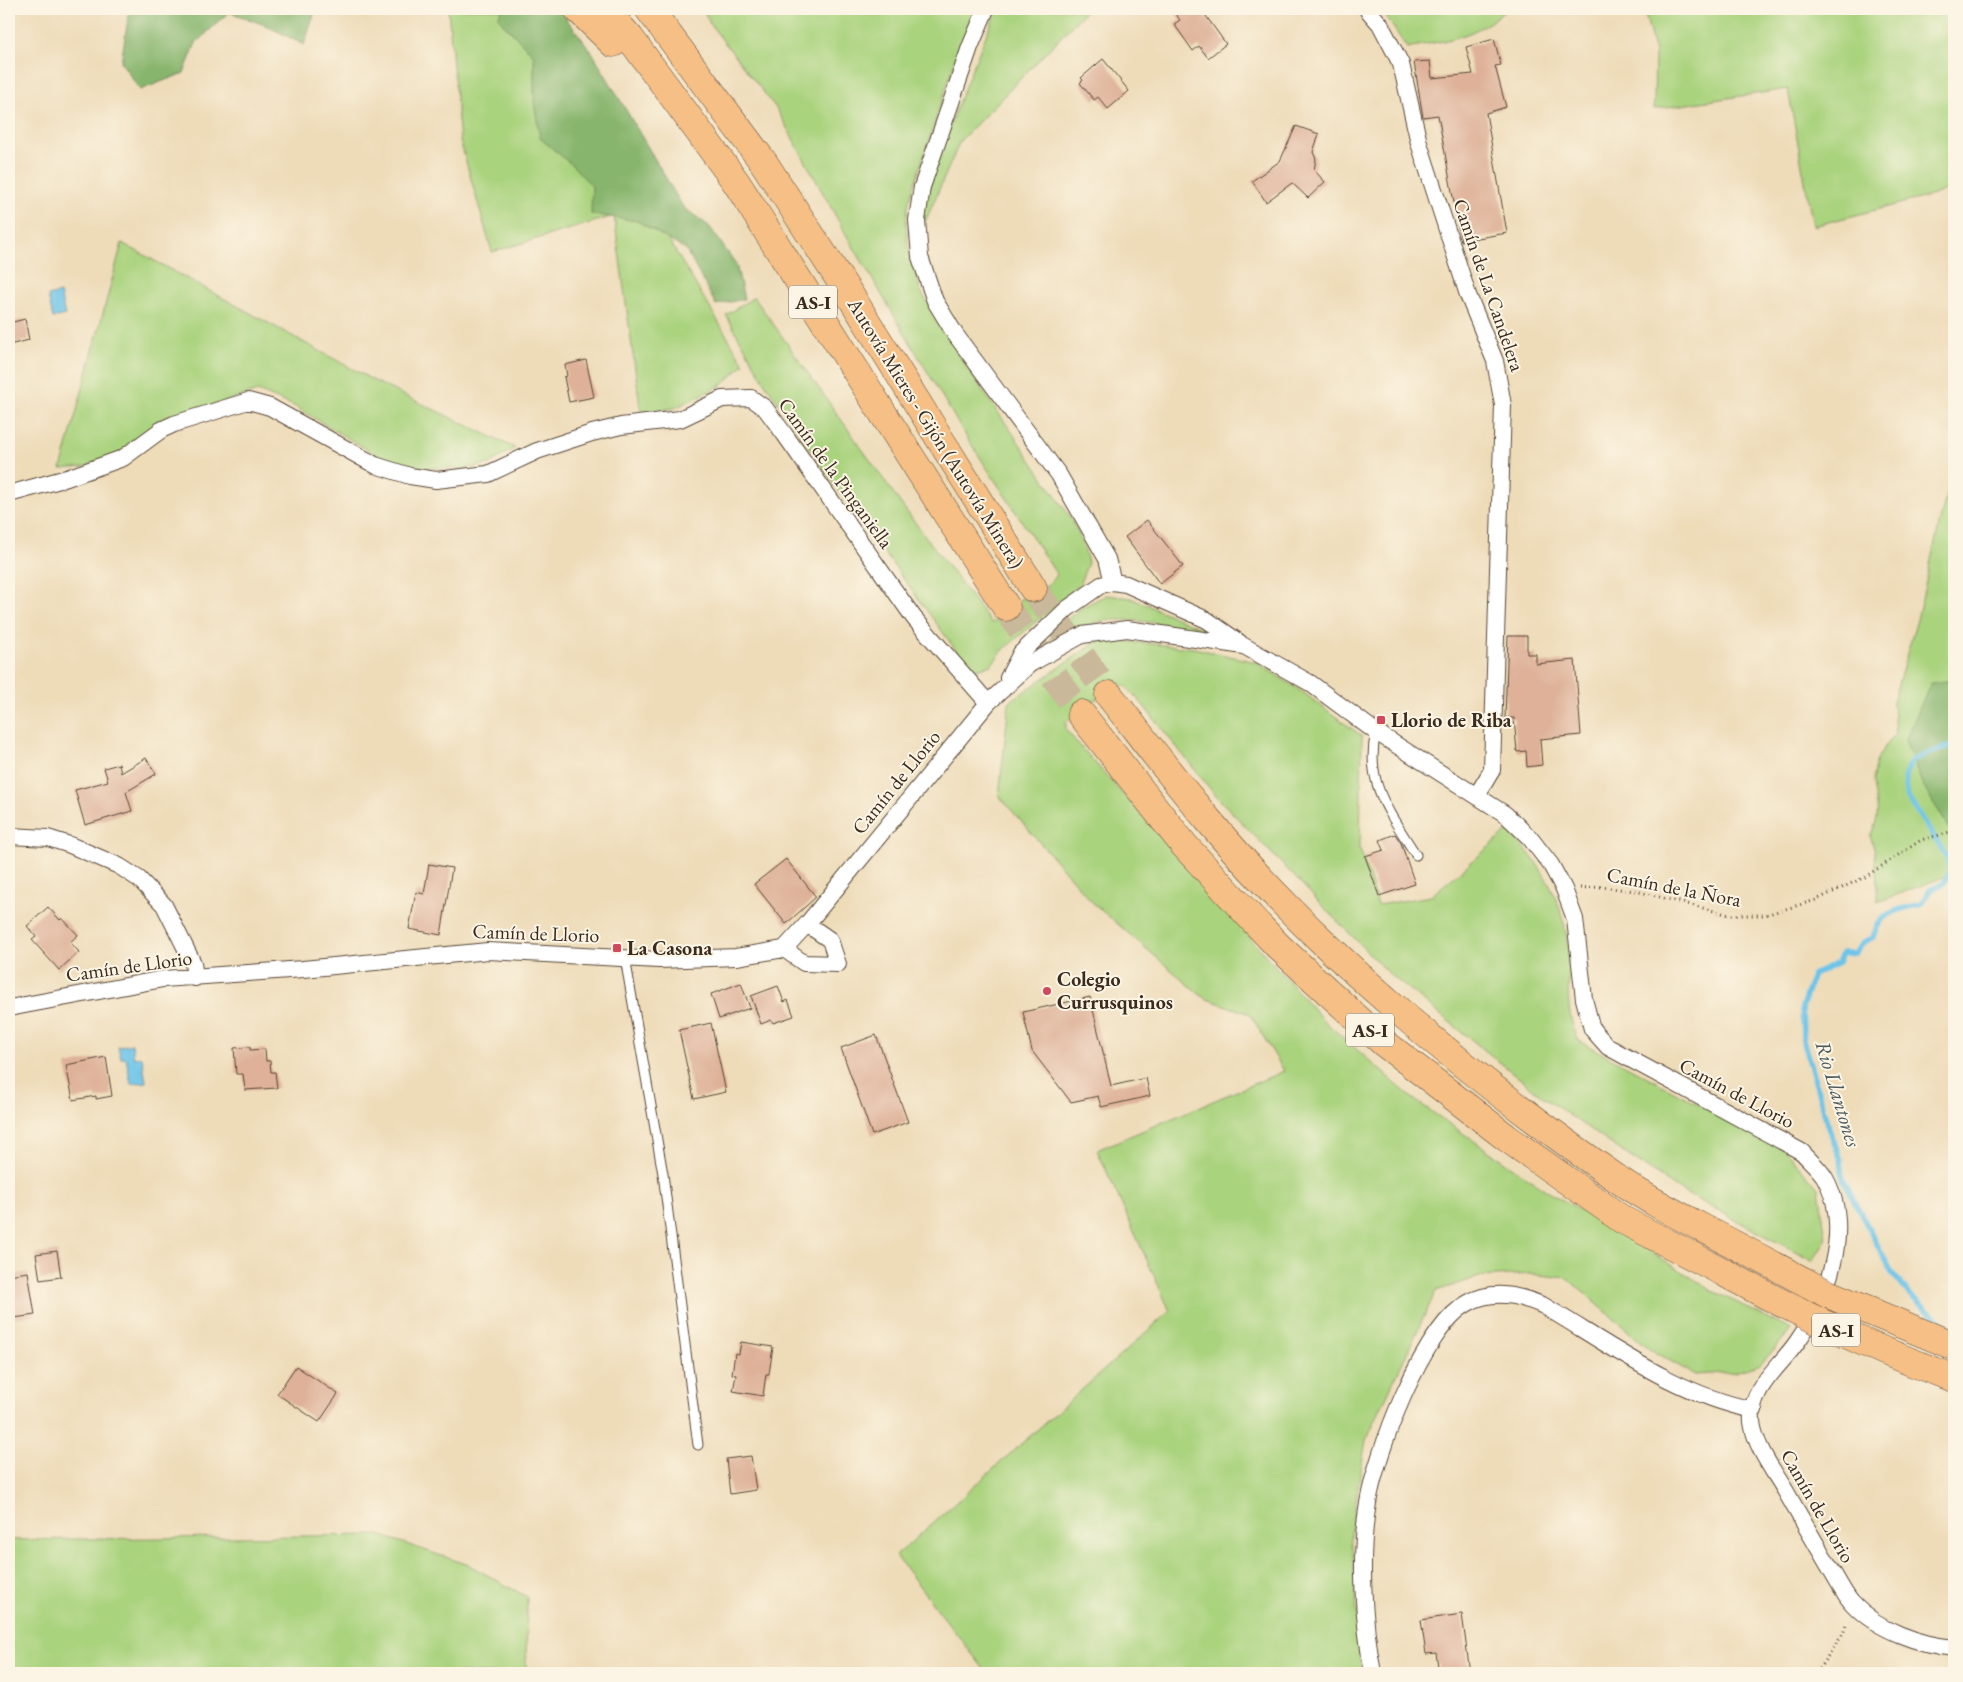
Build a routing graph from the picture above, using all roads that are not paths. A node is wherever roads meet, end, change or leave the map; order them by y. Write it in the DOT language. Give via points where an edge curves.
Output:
graph roads {
  1 [pos="578,9"];
  2 [pos="604,9"];
  3 [pos="649,9"];
  4 [pos="668,9"];
  5 [pos="986,9"];
  6 [pos="1367,9"];
  7 [pos="764,163"];
  8 [pos="736,182"];
  9 [pos="9,494"];
  10 [pos="1113,582"];
  11 [pos="1033,588"];
  12 [pos="1006,607"];
  13 [pos="1244,646"];
  14 [pos="1003,688"];
  15 [pos="1109,696"];
  16 [pos="988,703"];
  17 [pos="1081,714"];
  18 [pos="1376,732"];
  19 [pos="1477,796"];
  20 [pos="9,836"];
  21 [pos="1416,855"];
  22 [pos="808,924"];
  23 [pos="784,949"];
  24 [pos="625,958"];
  25 [pos="195,978"];
  26 [pos="9,1008"];
  27 [pos="1954,1346"];
  28 [pos="1954,1378"];
  29 [pos="1754,1410"];
  30 [pos="698,1445"];
  31 [pos="1954,1648"];
  32 [pos="1373,1673"];
  1 -- 8 [label="highway" via="618,49"];
  2 -- 8 [label="highway, Autovía Mieres - Gijón (Autovía Minera) / AS-I" via="630,38"];
  3 -- 7 [label="highway, Autovía Mieres - Gijón (Autovía Minera) / AS-I"];
  4 -- 7 [label="highway"];
  5 -- 10 [label="street" via="922,187 916,220 920,257 935,301 1059,474 1107,559"];
  6 -- 19 [label="street, Camín de La Candelera" via="1380,24 1401,64 1419,143 1468,295 1500,379 1503,405 1492,770"];
  7 -- 11 [label="highway, Autovía Mieres - Gijón (Autovía Minera) / AS-I"];
  8 -- 12 [label="highway, Autovía Mieres - Gijón (Autovía Minera) / AS-I"];
  9 -- 16 [label="street, Camín de la Pinganiella" via="122,458 174,424 248,401 270,406 375,465 436,480 488,474 537,451 592,433 680,419 722,399 751,398 765,408 786,435 914,618"];
  10 -- 13 [label="street, Camín de Llorio" via="1126,584 1207,620"];
  10 -- 14 [label="street, Camín de Llorio" via="1101,585 1067,609 1021,653"];
  13 -- 14 [label="street, Camín de Llorio" via="1127,629 1082,635 1030,664"];
  13 -- 18 [label="street, Camín de Llorio" via="1310,683"];
  14 -- 16 [label="street, Camín de Llorio"];
  15 -- 27 [label="highway, AS-I, bridge" via="1209,822 1299,918 1402,1015 1526,1112 1620,1181 1737,1246 1828,1294"];
  16 -- 22 [label="street, Camín de Llorio"];
  17 -- 28 [label="highway, AS-I, bridge" via="1184,845 1278,946 1384,1043 1507,1138 1623,1220 1794,1311 1847,1336"];
  18 -- 19 [label="street, Camín de Llorio"];
  18 -- 21 [label="lane" via="1372,750 1374,777 1388,809"];
  19 -- 29 [label="street, Camín de Llorio" via="1505,814 1530,838 1564,889 1575,919 1584,998 1592,1029 1608,1046 1802,1152 1824,1177 1836,1205 1833,1266 1821,1303 1797,1342 1756,1396"];
  20 -- 25 [label="street" via="48,838 70,845 119,866 139,879 164,905 192,963"];
  22 -- 23 [label="street, Camín de Llorio"];
  22 -- 23 [label="street" via="830,940 838,964 804,963"];
  23 -- 24 [label="street, Camín de Llorio" via="736,957"];
  24 -- 25 [label="street, Camín de Llorio" via="460,952"];
  24 -- 30 [label="lane" via="664,1174"];
  25 -- 26 [label="street, Camín de Llorio" via="163,979"];
  29 -- 31 [label="street, Camín de Llorio" via="1752,1422 1762,1452 1854,1605 1878,1623 1918,1642"];
  29 -- 32 [label="street" via="1729,1405 1695,1392 1526,1298 1509,1294 1488,1296 1468,1303 1452,1315 1436,1334 1397,1408 1378,1459 1368,1504 1364,1585"];
}
